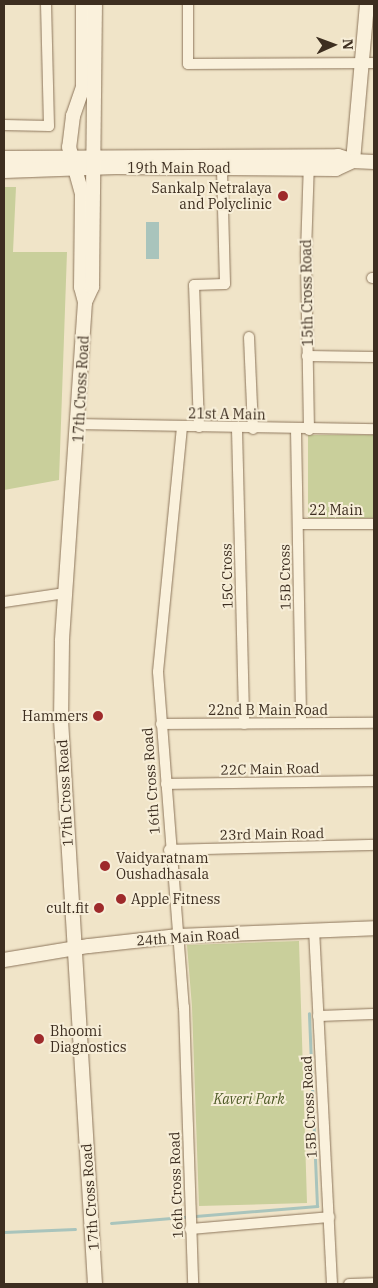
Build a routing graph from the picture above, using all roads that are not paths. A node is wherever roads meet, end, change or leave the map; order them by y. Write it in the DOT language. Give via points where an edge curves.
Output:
graph roads {
  1 [pos="46,4"];
  2 [pos="83,4"];
  3 [pos="95,4"];
  4 [pos="188,4"];
  5 [pos="367,4"];
  6 [pos="374,62"];
  7 [pos="360,63"];
  8 [pos="79,101"];
  9 [pos="96,101"];
  10 [pos="4,125"];
  11 [pos="71,156"];
  12 [pos="4,158"];
  13 [pos="353,161"];
  14 [pos="309,162"];
  15 [pos="374,162"];
  16 [pos="95,163"];
  17 [pos="222,167"];
  18 [pos="74,170"];
  19 [pos="4,171"];
  20 [pos="86,302"];
  21 [pos="249,337"];
  22 [pos="308,356"];
  23 [pos="374,357"];
  24 [pos="79,424"];
  25 [pos="182,427"];
  26 [pos="199,427"];
  27 [pos="237,428"];
  28 [pos="253,429"];
  29 [pos="374,429"];
  30 [pos="296,430"];
  31 [pos="309,430"];
  32 [pos="298,524"];
  33 [pos="374,524"];
  34 [pos="65,593"];
  35 [pos="4,602"];
  36 [pos="374,723"];
  37 [pos="162,724"];
  38 [pos="244,724"];
  39 [pos="300,724"];
  40 [pos="374,781"];
  41 [pos="166,784"];
  42 [pos="374,845"];
  43 [pos="170,850"];
  44 [pos="374,928"];
  45 [pos="314,929"];
  46 [pos="178,936"];
  47 [pos="74,948"];
  48 [pos="4,960"];
  49 [pos="374,1014"];
  50 [pos="318,1016"];
  51 [pos="329,1217"];
  52 [pos="190,1226"];
  53 [pos="374,1283"];
  54 [pos="95,1284"];
  55 [pos="194,1284"];
  56 [pos="332,1284"];
  57 [pos="350,1284"];
  1 -- 10 [label="street" via="49,126"];
  2 -- 8 [label="main road" via="83,87"];
  3 -- 9 [label="main road, 17th Cross Road"];
  4 -- 7 [label="street" via="188,64"];
  5 -- 7 [label="main road"];
  6 -- 7 [label="street"];
  7 -- 13 [label="main road"];
  8 -- 9 [label="main road"];
  8 -- 11 [label="main road" via="71,131"];
  9 -- 16 [label="main road, 17th Cross Road"];
  11 -- 12 [label="main road, 19th Main Road"];
  11 -- 16 [label="main road, 19th Main Road"];
  11 -- 18 [label="main road"];
  13 -- 14 [label="main road, 19th Main Road" via="336,169"];
  13 -- 15 [label="main road, 19th Main Road"];
  14 -- 16 [label="main road, 19th Main Road"];
  14 -- 17 [label="main road, 19th Main Road"];
  14 -- 22 [label="street, 15th Cross Road" via="306,252"];
  16 -- 17 [label="main road, 19th Main Road"];
  16 -- 18 [label="main road, 19th Main Road"];
  16 -- 20 [label="main road, 17th Cross Road" via="92,287"];
  17 -- 26 [label="street" via="225,284 194,285"];
  18 -- 19 [label="main road, 19th Main Road"];
  18 -- 20 [label="main road, 17th Cross Road" via="82,194 81,287"];
  20 -- 24 [label="main road, 17th Cross Road"];
  21 -- 28 [label="street"];
  22 -- 23 [label="street"];
  22 -- 31 [label="street, 15th Cross Road"];
  24 -- 25 [label="street, 21st A Main"];
  24 -- 34 [label="main road, 17th Cross Road"];
  25 -- 26 [label="street, 21st A Main"];
  25 -- 37 [label="street, 16th Cross Road" via="158,672"];
  26 -- 27 [label="street, 21st A Main"];
  27 -- 28 [label="street, 21st A Main"];
  27 -- 38 [label="street, 15C Cross"];
  28 -- 30 [label="street, 21st A Main"];
  29 -- 31 [label="street, 21st A Main"];
  30 -- 31 [label="street, 21st A Main"];
  30 -- 32 [label="street, 15B Cross"];
  32 -- 33 [label="street, 22 Main"];
  32 -- 39 [label="street, 15B Cross"];
  34 -- 35 [label="street"];
  34 -- 47 [label="main road, 17th Cross Road" via="60,720"];
  36 -- 39 [label="street, 22nd B Main Road"];
  37 -- 38 [label="street, 22nd B Main Road"];
  37 -- 41 [label="street, 16th Cross Road"];
  38 -- 39 [label="street, 22nd B Main Road"];
  40 -- 41 [label="street, 22C Main Road"];
  41 -- 43 [label="street, 16th Cross Road"];
  42 -- 43 [label="street, 23rd Main Road"];
  43 -- 46 [label="street, 16th Cross Road"];
  44 -- 45 [label="main road, 24th Main Road"];
  45 -- 46 [label="main road, 24th Main Road"];
  45 -- 50 [label="street, 15B Cross Road"];
  46 -- 47 [label="main road, 24th Main Road"];
  46 -- 52 [label="street, 16th Cross Road" via="184,1007"];
  47 -- 48 [label="main road, 24th Main Road"];
  47 -- 54 [label="main road, 17th Cross Road"];
  49 -- 50 [label="street"];
  50 -- 51 [label="street, 15B Cross Road"];
  51 -- 52 [label="street"];
  51 -- 56 [label="street, 15B Cross Road"];
  52 -- 55 [label="street, 16th Cross Road"];
  53 -- 57 [label="street"];
}
